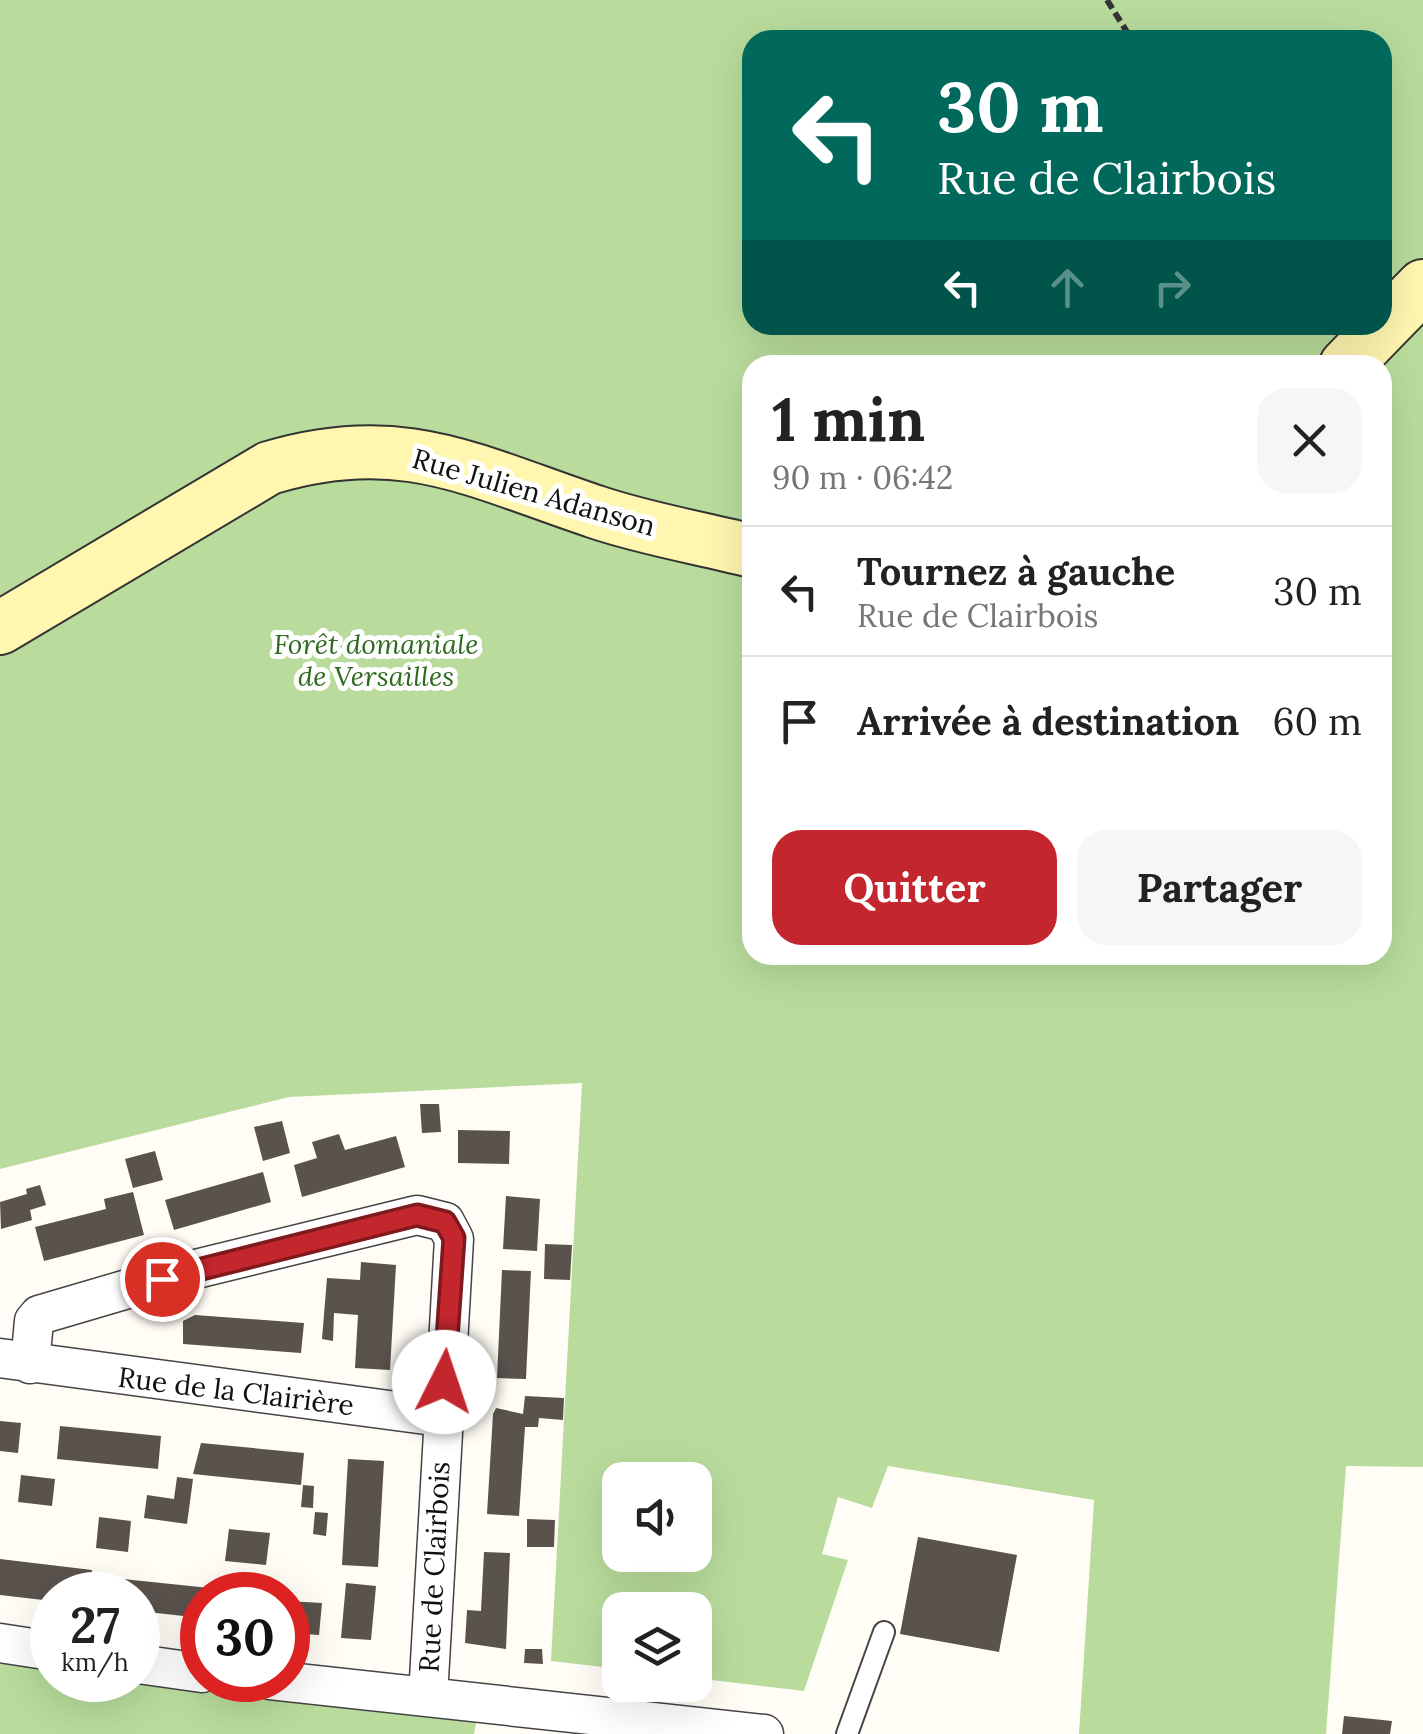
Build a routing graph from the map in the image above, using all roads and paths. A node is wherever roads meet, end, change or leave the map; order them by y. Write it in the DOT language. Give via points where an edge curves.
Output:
graph roads {
  1 [pos="1107,0"];
  2 [pos="1126,30"];
  3 [pos="1423,286"];
  4 [pos="1392,318"];
  5 [pos="1375,335"];
  6 [pos="1356,355"];
  7 [pos="742,549"];
  8 [pos="0,628"];
  9 [pos="15,1361"];
  10 [pos="441,1418"];
  11 [pos="884,1632"];
  12 [pos="0,1643"];
  13 [pos="30,1648"];
  14 [pos="310,1684"];
  15 [pos="428,1697"];
  16 [pos="638,1728"];
  17 [pos="764,1734"];
  18 [pos="848,1734"];
  1 -- 2 [label="path"];
  3 -- 4 [label="main road"];
  5 -- 6 [label="main road"];
  7 -- 8 [label="main road, Rue Julien Adanson" via="600,514 483,471 360,448 269,468"];
  9 -- 10 [label="street, Rue de la Clairière"];
  9 -- 10 [label="street, Rue de Clairbois" via="39,1315 417,1215 445,1222 454,1238"];
  10 -- 15 [label="street, Rue de Clairbois"];
  11 -- 18 [label="lane"];
  12 -- 13 [label="street"];
  14 -- 15 [label="street"];
  15 -- 16 [label="street"];
  16 -- 17 [label="street"];
}
